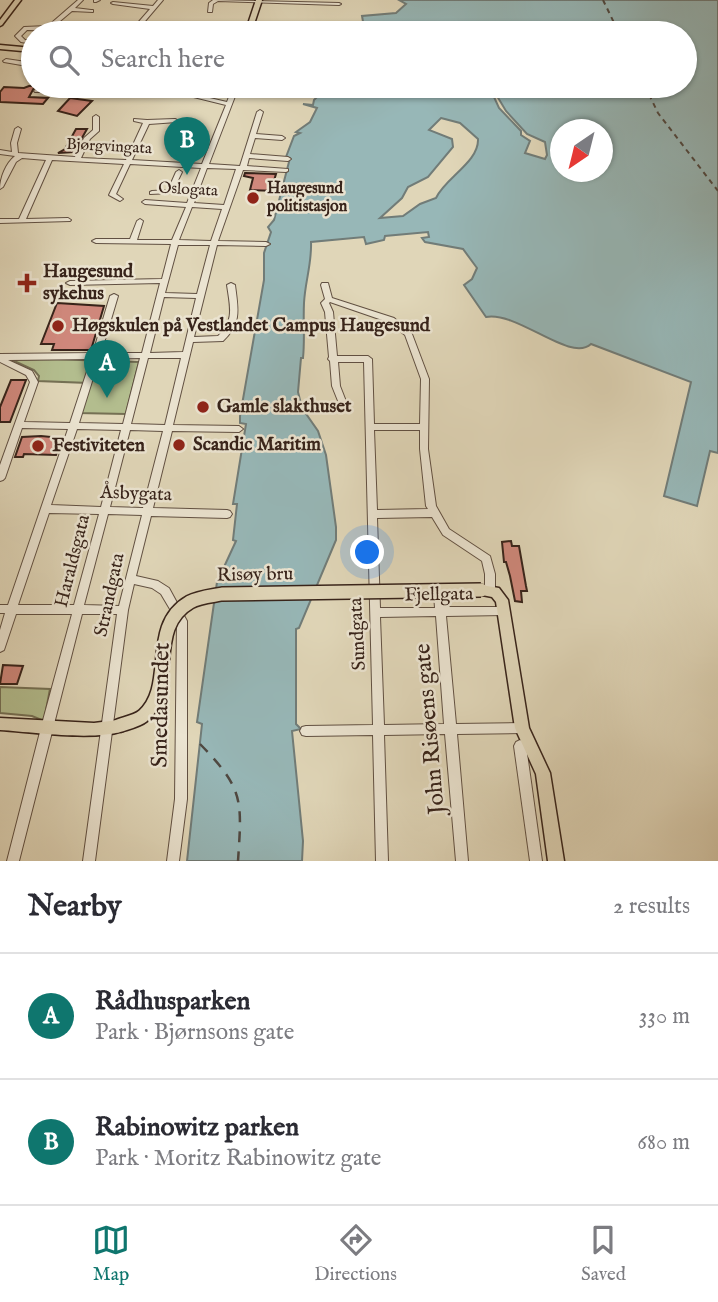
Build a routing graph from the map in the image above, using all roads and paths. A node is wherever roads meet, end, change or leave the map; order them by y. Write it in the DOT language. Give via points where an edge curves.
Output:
graph roads {
  1 [pos="15,0"];
  2 [pos="81,0"];
  3 [pos="161,0"];
  4 [pos="218,0"];
  5 [pos="259,1"];
  6 [pos="97,2"];
  7 [pos="113,3"];
  8 [pos="339,4"];
  9 [pos="155,8"];
  10 [pos="71,9"];
  11 [pos="210,12"];
  12 [pos="0,16"];
  13 [pos="58,21"];
  14 [pos="143,21"];
  15 [pos="252,21"];
  16 [pos="0,24"];
  17 [pos="0,48"];
  18 [pos="21,49"];
  19 [pos="6,61"];
  20 [pos="21,63"];
  21 [pos="203,98"];
  22 [pos="231,98"];
  23 [pos="229,104"];
  24 [pos="260,112"];
  25 [pos="96,117"];
  26 [pos="136,120"];
  27 [pos="175,121"];
  28 [pos="146,122"];
  29 [pos="18,129"];
  30 [pos="252,136"];
  31 [pos="282,138"];
  32 [pos="0,152"];
  33 [pos="18,154"];
  34 [pos="247,156"];
  35 [pos="50,158"];
  36 [pos="288,159"];
  37 [pos="77,160"];
  38 [pos="127,162"];
  39 [pos="205,166"];
  40 [pos="241,168"];
  41 [pos="286,170"];
  42 [pos="179,172"];
  43 [pos="0,187"];
  44 [pos="120,199"];
  45 [pos="189,205"];
  46 [pos="226,207"];
  47 [pos="68,220"];
  48 [pos="0,221"];
  49 [pos="21,221"];
  50 [pos="140,221"];
  51 [pos="96,241"];
  52 [pos="133,242"];
  53 [pos="175,242"];
  54 [pos="214,243"];
  55 [pos="266,244"];
  56 [pos="165,281"];
  57 [pos="70,283"];
  58 [pos="231,285"];
  59 [pos="325,285"];
  60 [pos="161,295"];
  61 [pos="114,296"];
  62 [pos="201,296"];
  63 [pos="330,299"];
  64 [pos="189,340"];
  65 [pos="95,355"];
  66 [pos="145,355"];
  67 [pos="185,355"];
  68 [pos="2,356"];
  69 [pos="332,359"];
  70 [pos="345,410"];
  71 [pos="19,425"];
  72 [pos="72,426"];
  73 [pos="126,427"];
  74 [pos="424,427"];
  75 [pos="167,428"];
  76 [pos="371,428"];
  77 [pos="239,429"];
  78 [pos="0,478"];
  79 [pos="45,509"];
  80 [pos="104,511"];
  81 [pos="146,512"];
  82 [pos="433,513"];
  83 [pos="227,514"];
  84 [pos="373,514"];
  85 [pos="131,579"];
  86 [pos="486,591"];
  87 [pos="439,594"];
  88 [pos="6,609"];
  89 [pos="79,609"];
  90 [pos="122,610"];
  91 [pos="504,611"];
  92 [pos="441,612"];
  93 [pos="375,613"];
  94 [pos="0,647"];
  95 [pos="0,723"];
  96 [pos="112,726"];
  97 [pos="452,729"];
  98 [pos="522,729"];
  99 [pos="380,730"];
  100 [pos="306,731"];
  101 [pos="520,746"];
  102 [pos="13,861"];
  103 [pos="89,861"];
  104 [pos="173,861"];
  105 [pos="383,861"];
  106 [pos="462,861"];
  107 [pos="536,861"];
  108 [pos="556,861"];
  1 -- 12 [label="main road"];
  1 -- 16 [label="main road"];
  2 -- 10 [label="street"];
  3 -- 9 [label="street"];
  4 -- 5 [label="street"];
  4 -- 11 [label="street" via="211,3"];
  5 -- 8 [label="street"];
  5 -- 15 [label="main road"];
  6 -- 10 [label="street" via="90,13"];
  7 -- 9 [label="street"];
  9 -- 14 [label="street"];
  10 -- 13 [label="street"];
  17 -- 18 [label="main road"];
  19 -- 20 [label="street"];
  21 -- 23 [label="street"];
  22 -- 23 [label="street, Haraldsgata"];
  23 -- 39 [label="street, Haraldsgata"];
  24 -- 30 [label="street, Strandgata"];
  25 -- 37 [label="street" via="96,131 87,138"];
  26 -- 28 [label="street"];
  27 -- 28 [label="street"];
  28 -- 38 [label="street"];
  29 -- 33 [label="street" via="14,143"];
  30 -- 31 [label="street"];
  30 -- 34 [label="street, Strandgata"];
  32 -- 33 [label="street, Bjørgvingata"];
  33 -- 35 [label="street, Bjørgvingata"];
  33 -- 43 [label="street"];
  34 -- 36 [label="street"];
  34 -- 40 [label="street, Strandgata"];
  35 -- 37 [label="street, Bjørgvingata"];
  35 -- 49 [label="street"];
  37 -- 38 [label="street, Bjørgvingata"];
  38 -- 39 [label="street, Bjørgvingata"];
  38 -- 44 [label="street" via="112,195"];
  39 -- 40 [label="street, Bjørgvingata"];
  39 -- 45 [label="street, Haraldsgata"];
  40 -- 41 [label="street, Bjørgvingata"];
  40 -- 46 [label="street, Strandgata"];
  42 -- 45 [label="street, Oslogata" via="170,192 152,191 146,202"];
  45 -- 46 [label="street, Oslogata"];
  45 -- 53 [label="street, Haraldsgata"];
  46 -- 54 [label="street, Strandgata"];
  47 -- 49 [label="street"];
  48 -- 49 [label="street"];
  50 -- 52 [label="street"];
  51 -- 52 [label="street"];
  52 -- 53 [label="street"];
  53 -- 54 [label="street"];
  53 -- 56 [label="street, Haraldsgata"];
  54 -- 55 [label="street"];
  54 -- 62 [label="street, Strandgata"];
  56 -- 57 [label="street"];
  56 -- 60 [label="street, Haraldsgata"];
  58 -- 64 [label="street" via="232,326 220,339"];
  59 -- 63 [label="street"];
  60 -- 62 [label="street"];
  60 -- 66 [label="street, Haraldsgata"];
  61 -- 65 [label="street"];
  62 -- 64 [label="street, Strandgata"];
  63 -- 69 [label="street" via="325,303"];
  63 -- 74 [label="street" via="391,320 408,334 425,379"];
  64 -- 67 [label="street, Strandgata"];
  65 -- 66 [label="street"];
  65 -- 68 [label="street"];
  65 -- 72 [label="street"];
  66 -- 67 [label="street"];
  66 -- 73 [label="street, Haraldsgata"];
  67 -- 75 [label="street, Strandgata"];
  68 -- 71 [label="street" via="33,378"];
  69 -- 70 [label="street"];
  69 -- 76 [label="street, Sundgata" via="368,359"];
  71 -- 72 [label="street"];
  71 -- 78 [label="street"];
  72 -- 73 [label="street"];
  72 -- 79 [label="street"];
  73 -- 75 [label="street"];
  73 -- 80 [label="street, Haraldsgata"];
  74 -- 76 [label="street"];
  74 -- 82 [label="street"];
  75 -- 77 [label="street"];
  75 -- 81 [label="street, Strandgata"];
  76 -- 84 [label="street, Sundgata"];
  79 -- 80 [label="street, Åsbygata"];
  79 -- 88 [label="street"];
  80 -- 81 [label="street, Åsbygata"];
  80 -- 89 [label="street, Haraldsgata"];
  81 -- 83 [label="street, Åsbygata"];
  81 -- 85 [label="street, Strandgata"];
  82 -- 84 [label="street"];
  82 -- 86 [label="street" via="446,532 486,559"];
  84 -- 93 [label="street, Sundgata"];
  85 -- 90 [label="street, Strandgata"];
  85 -- 104 [label="street, Smedasundet" via="166,591 183,621 181,799"];
  86 -- 91 [label="main road" via="499,596"];
  86 -- 96 [label="main road, Risøy bru, bridge" via="197,597 180,606 171,618 152,707 140,718"];
  87 -- 92 [label="street, John Risøens gate"];
  88 -- 89 [label="street"];
  88 -- 94 [label="street"];
  89 -- 90 [label="street"];
  89 -- 102 [label="street, Haraldsgata"];
  90 -- 96 [label="street, Strandgata"];
  91 -- 92 [label="street, Fjellgata"];
  91 -- 98 [label="main road"];
  92 -- 93 [label="street, Fjellgata"];
  92 -- 97 [label="street, John Risøens gate"];
  93 -- 99 [label="street, Sundgata"];
  95 -- 96 [label="main road"];
  96 -- 103 [label="street, Strandgata"];
  97 -- 98 [label="street"];
  97 -- 99 [label="street"];
  97 -- 106 [label="street, John Risøens gate"];
  98 -- 108 [label="main road" via="543,773"];
  99 -- 100 [label="street"];
  99 -- 105 [label="street, Sundgata"];
  101 -- 107 [label="street"];
}
